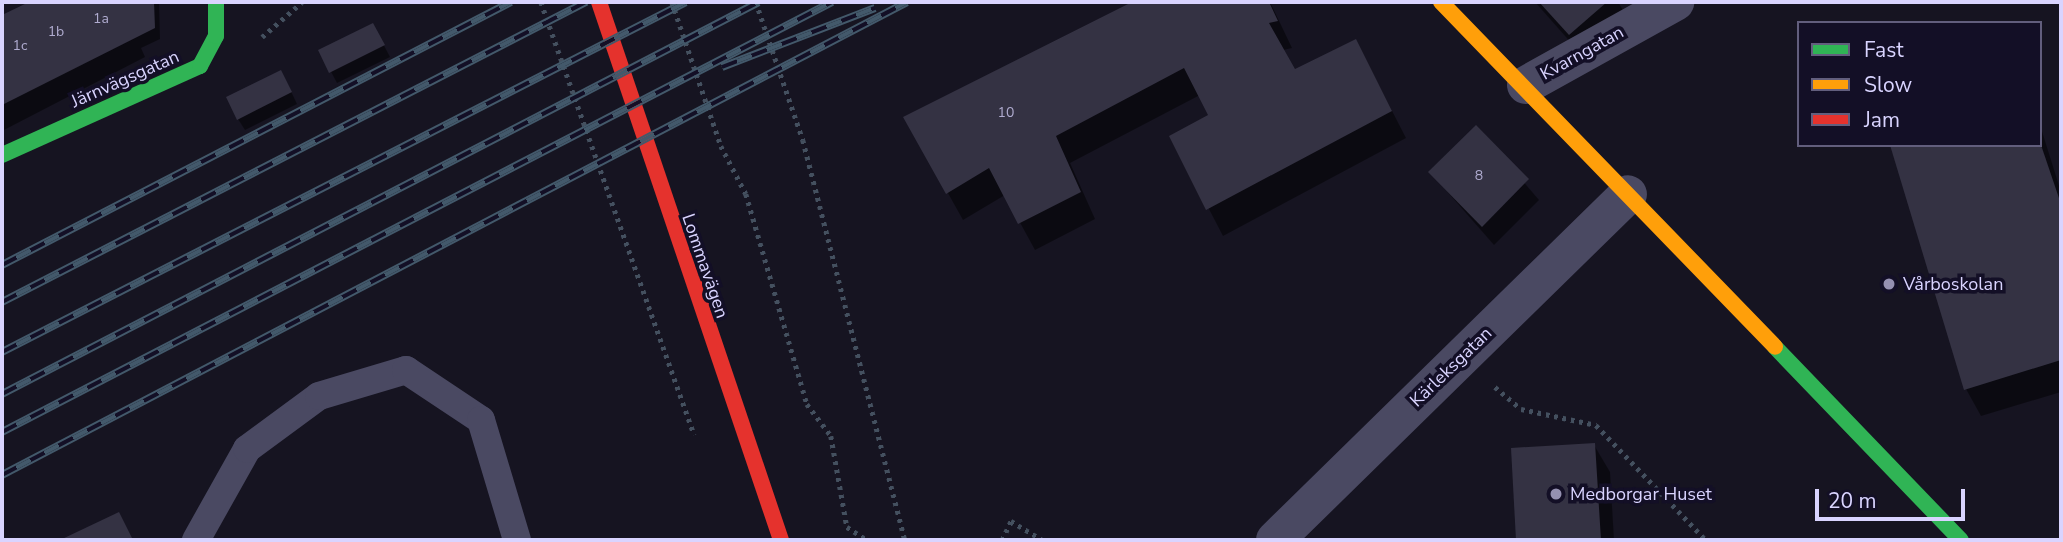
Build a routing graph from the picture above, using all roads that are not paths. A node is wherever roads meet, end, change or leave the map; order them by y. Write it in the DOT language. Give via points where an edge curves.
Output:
graph roads {
  1 [pos="216,2"];
  2 [pos="599,2"];
  3 [pos="1441,2"];
  4 [pos="1675,2"];
  5 [pos="1526,85"];
  6 [pos="2,155"];
  7 [pos="1628,194"];
  8 [pos="196,540"];
  9 [pos="517,540"];
  10 [pos="781,540"];
  11 [pos="1275,540"];
  12 [pos="1961,540"];
  1 -- 6 [label="street, Järnvägsgatan" via="216,36 200,66"];
  2 -- 10 [label="street, Lommavägen"];
  3 -- 5 [label="street"];
  4 -- 5 [label="street, Kvarngatan"];
  5 -- 7 [label="street"];
  7 -- 11 [label="street, Kärleksgatan"];
  7 -- 12 [label="street"];
  8 -- 9 [label="lane" via="247,449 319,396 406,370 481,420"];
}
